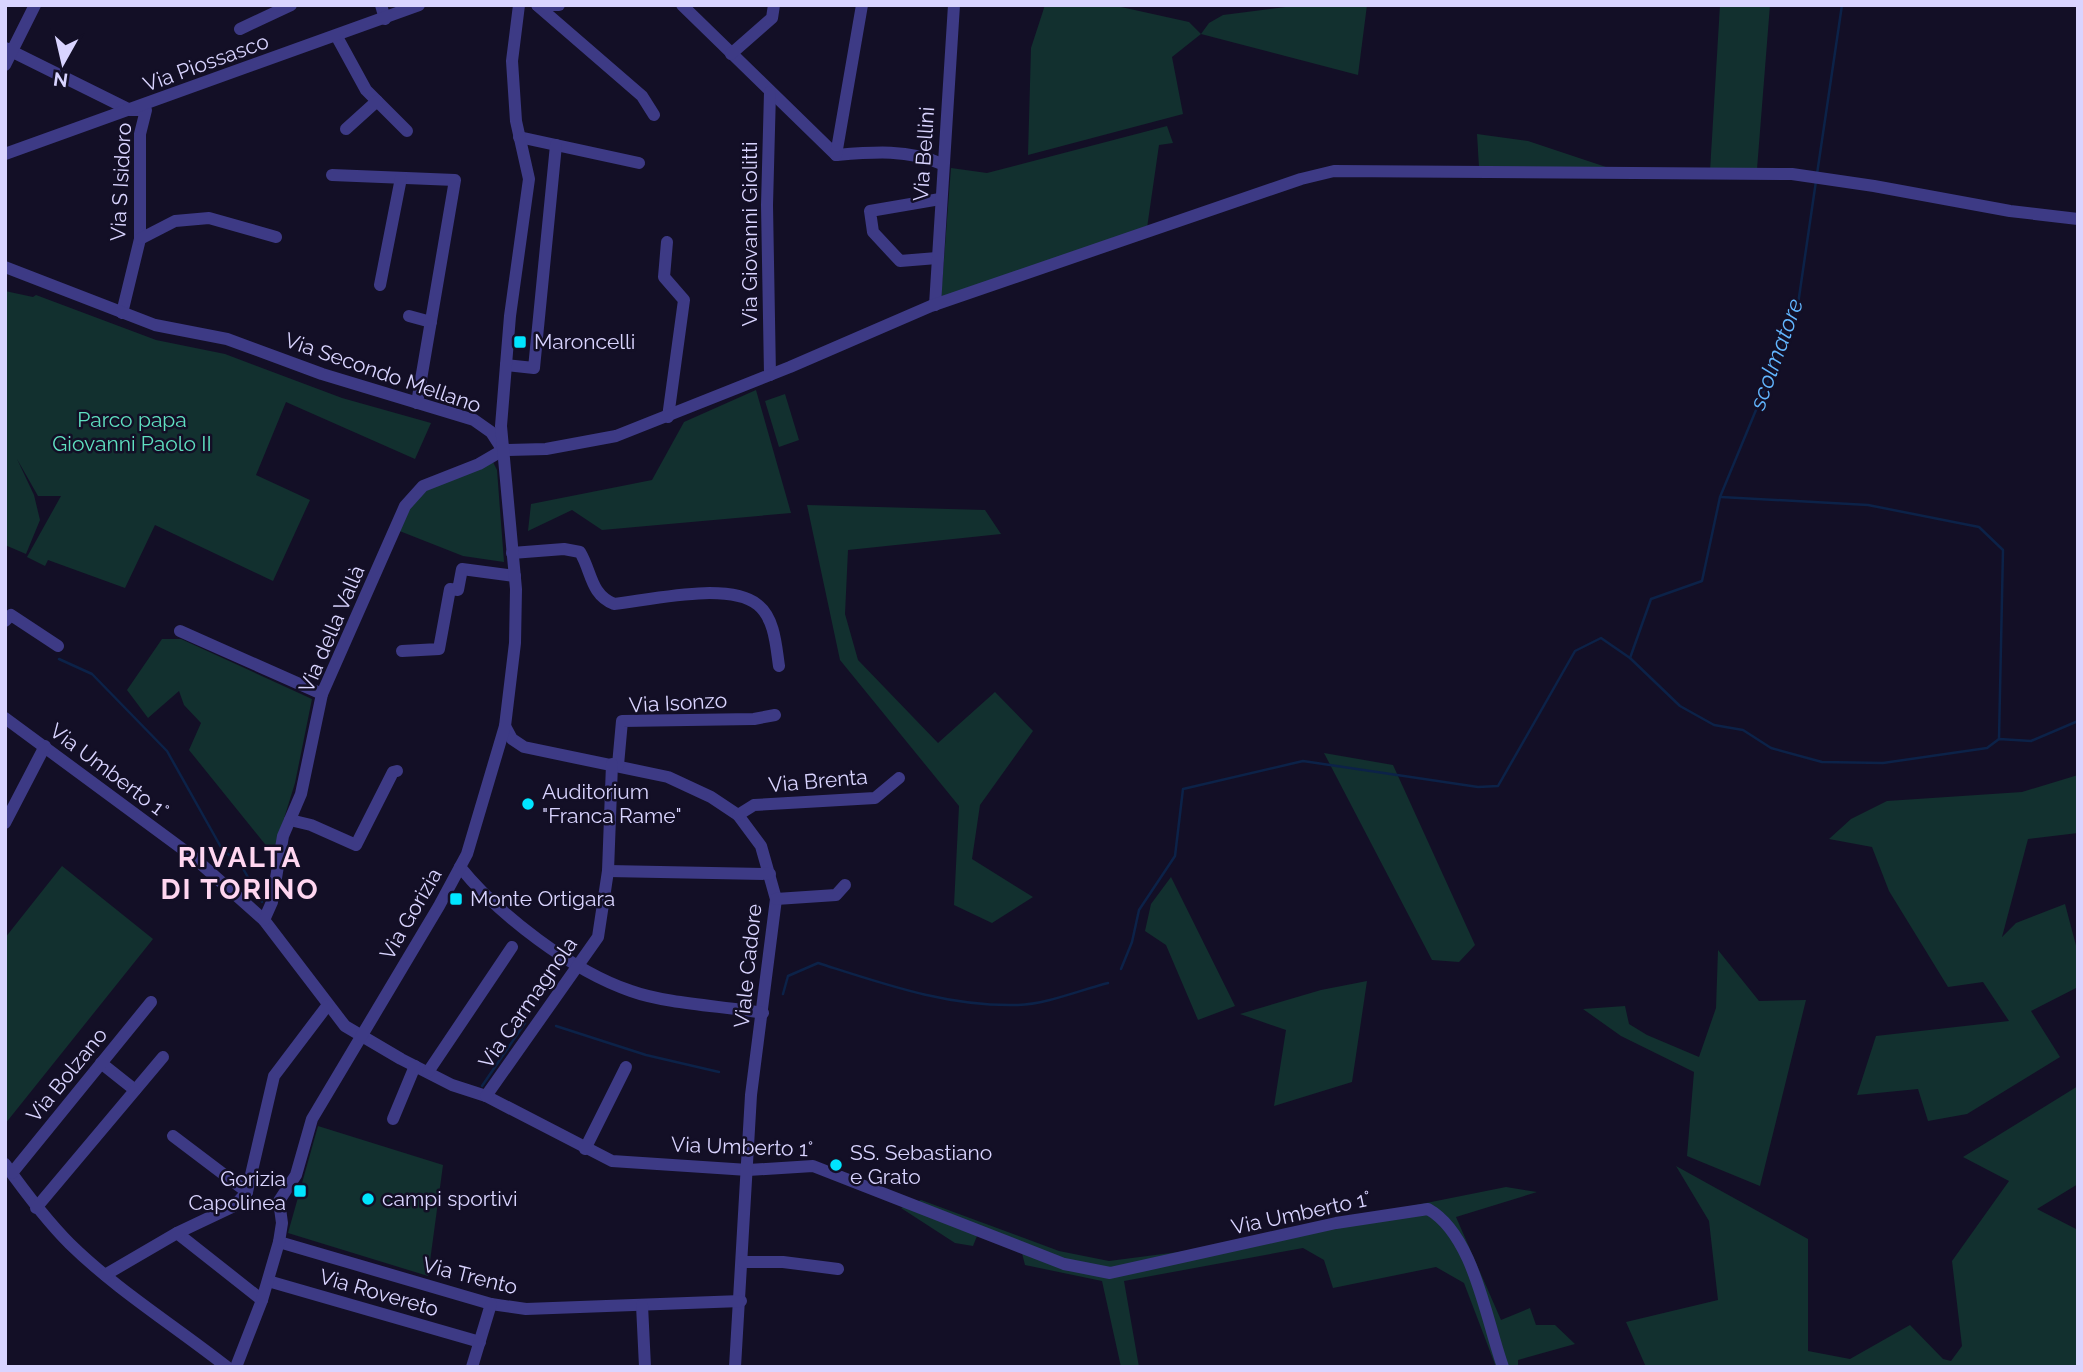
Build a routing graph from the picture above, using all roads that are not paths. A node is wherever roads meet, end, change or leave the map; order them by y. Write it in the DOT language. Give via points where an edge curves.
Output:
graph roads {
  1 [pos="35,5"];
  2 [pos="291,5"];
  3 [pos="381,5"];
  4 [pos="419,5"];
  5 [pos="519,5"];
  6 [pos="559,5"];
  7 [pos="682,5"];
  8 [pos="774,5"];
  9 [pos="862,5"];
  10 [pos="954,5"];
  11 [pos="538,6"];
  12 [pos="385,19"];
  13 [pos="240,29"];
  14 [pos="337,37"];
  15 [pos="9,50"];
  16 [pos="732,54"];
  17 [pos="5,65"];
  18 [pos="770,92"];
  19 [pos="377,101"];
  20 [pos="131,110"];
  21 [pos="654,115"];
  22 [pos="346,129"];
  23 [pos="407,131"];
  24 [pos="519,137"];
  25 [pos="556,145"];
  26 [pos="5,154"];
  27 [pos="836,155"];
  28 [pos="639,163"];
  29 [pos="942,164"];
  30 [pos="332,175"];
  31 [pos="401,178"];
  32 [pos="940,199"];
  33 [pos="2078,219"];
  34 [pos="276,237"];
  35 [pos="140,239"];
  36 [pos="667,242"];
  37 [pos="937,258"];
  38 [pos="5,267"];
  39 [pos="380,285"];
  40 [pos="935,305"];
  41 [pos="122,313"];
  42 [pos="409,316"];
  43 [pos="431,322"];
  44 [pos="506,365"];
  45 [pos="771,375"];
  46 [pos="417,403"];
  47 [pos="668,417"];
  48 [pos="503,450"];
  49 [pos="512,553"];
  50 [pos="514,576"];
  51 [pos="5,621"];
  52 [pos="180,631"];
  53 [pos="58,646"];
  54 [pos="402,651"];
  55 [pos="779,666"];
  56 [pos="323,694"];
  57 [pos="775,715"];
  58 [pos="5,718"];
  59 [pos="505,726"];
  60 [pos="44,746"];
  61 [pos="615,765"];
  62 [pos="397,771"];
  63 [pos="899,778"];
  64 [pos="738,815"];
  65 [pos="290,820"];
  66 [pos="5,822"];
  67 [pos="460,867"];
  68 [pos="608,871"];
  69 [pos="770,874"];
  70 [pos="845,885"];
  71 [pos="776,899"];
  72 [pos="264,920"];
  73 [pos="512,947"];
  74 [pos="580,965"];
  75 [pos="151,1002"];
  76 [pos="327,1006"];
  77 [pos="763,1013"];
  78 [pos="362,1037"];
  79 [pos="163,1057"];
  80 [pos="102,1063"];
  81 [pos="415,1066"];
  82 [pos="626,1067"];
  83 [pos="428,1072"];
  84 [pos="135,1090"];
  85 [pos="486,1096"];
  86 [pos="393,1119"];
  87 [pos="173,1136"];
  88 [pos="585,1149"];
  89 [pos="8,1169"];
  90 [pos="748,1170"];
  91 [pos="247,1192"];
  92 [pos="36,1208"];
  93 [pos="177,1233"];
  94 [pos="279,1242"];
  95 [pos="743,1262"];
  96 [pos="838,1269"];
  97 [pos="105,1275"];
  98 [pos="268,1281"];
  99 [pos="262,1300"];
  100 [pos="741,1301"];
  101 [pos="491,1304"];
  102 [pos="642,1305"];
  103 [pos="480,1342"];
  104 [pos="227,1367"];
  105 [pos="236,1367"];
  106 [pos="472,1367"];
  107 [pos="645,1367"];
  108 [pos="735,1367"];
  109 [pos="1503,1367"];
  1 -- 15 [label="street"];
  2 -- 13 [label="street"];
  3 -- 12 [label="street"];
  4 -- 12 [label="street, Via Piossasco"];
  5 -- 24 [label="street, Via Gorizia" via="512,61"];
  6 -- 11 [label="street"];
  7 -- 16 [label="street"];
  8 -- 16 [label="street" via="772,18"];
  9 -- 27 [label="street"];
  10 -- 29 [label="street, Via Bellini"];
  11 -- 21 [label="street" via="642,96"];
  12 -- 14 [label="street, Via Piossasco"];
  14 -- 19 [label="street"];
  14 -- 20 [label="street, Via Piossasco"];
  15 -- 17 [label="street"];
  15 -- 20 [label="street"];
  16 -- 18 [label="street"];
  18 -- 27 [label="street"];
  18 -- 45 [label="street, Via Giovanni Giolitti"];
  19 -- 22 [label="street"];
  19 -- 23 [label="street"];
  20 -- 26 [label="street, Via Piossasco"];
  20 -- 35 [label="street, Via S Isidoro" via="146,110 140,134"];
  24 -- 25 [label="street"];
  24 -- 44 [label="street, Via Gorizia" via="529,179"];
  25 -- 28 [label="street"];
  25 -- 44 [label="street" via="534,368"];
  27 -- 29 [label="street" via="886,152 924,156"];
  29 -- 32 [label="street, Via Bellini"];
  30 -- 31 [label="street"];
  31 -- 39 [label="street"];
  31 -- 43 [label="street" via="455,180"];
  32 -- 37 [label="street, Via Bellini"];
  32 -- 37 [label="street" via="870,211 873,232 900,261"];
  33 -- 40 [label="street" via="2010,212 1815,177 1334,171"];
  34 -- 35 [label="street" via="209,218 175,221"];
  35 -- 41 [label="street, Via S Isidoro"];
  36 -- 47 [label="street" via="664,277 684,300"];
  37 -- 40 [label="street, Via Bellini"];
  38 -- 41 [label="street, Via Secondo Mellano"];
  40 -- 45 [label="street"];
  41 -- 46 [label="street, Via Secondo Mellano" via="155,325 227,339"];
  42 -- 43 [label="street"];
  43 -- 46 [label="street"];
  44 -- 48 [label="street, Via Gorizia"];
  45 -- 47 [label="street"];
  46 -- 48 [label="street, Via Secondo Mellano" via="474,420 491,432"];
  47 -- 48 [label="street" via="616,436"];
  48 -- 49 [label="street, Via Gorizia"];
  48 -- 56 [label="street, Via della Vallà" via="423,486 405,506"];
  49 -- 50 [label="street, Via Gorizia"];
  49 -- 55 [label="street" via="580,552 594,589 614,604 736,595 759,606 773,629"];
  50 -- 54 [label="street" via="462,569 458,590 450,589 439,649"];
  50 -- 59 [label="street, Via Gorizia" via="516,643"];
  51 -- 53 [label="street" via="11,615"];
  52 -- 56 [label="street"];
  56 -- 65 [label="street, Via della Vallà" via="301,794"];
  57 -- 61 [label="street, Via Isonzo" via="622,721"];
  58 -- 60 [label="street, Via Umberto 1°"];
  59 -- 61 [label="street, Viale Cadore" via="512,739 524,747"];
  59 -- 67 [label="street, Via Gorizia"];
  60 -- 66 [label="street"];
  60 -- 72 [label="street, Via Umberto 1°" via="192,856"];
  61 -- 64 [label="street, Viale Cadore" via="667,777"];
  61 -- 68 [label="street, Via Carmagnola"];
  62 -- 65 [label="street" via="356,845"];
  63 -- 64 [label="street, Via Brenta" via="876,798 754,806"];
  64 -- 69 [label="street, Viale Cadore" via="761,846"];
  65 -- 72 [label="street, Via della Vallà"];
  67 -- 74 [label="street" via="537,939"];
  67 -- 78 [label="street, Via Gorizia"];
  68 -- 69 [label="street"];
  68 -- 74 [label="street, Via Carmagnola" via="598,937"];
  69 -- 71 [label="street, Viale Cadore"];
  70 -- 71 [label="street" via="836,895"];
  71 -- 77 [label="street, Viale Cadore"];
  72 -- 76 [label="street, Via Umberto 1°"];
  73 -- 83 [label="street"];
  74 -- 77 [label="street" via="632,992"];
  74 -- 85 [label="street, Via Carmagnola"];
  75 -- 80 [label="street, Via Bolzano"];
  76 -- 78 [label="street, Via Umberto 1°"];
  76 -- 91 [label="street" via="274,1076"];
  77 -- 90 [label="street, Viale Cadore" via="751,1095"];
  78 -- 81 [label="street, Via Umberto 1°"];
  78 -- 94 [label="street, Via Gorizia" via="312,1119 296,1175 282,1194"];
  79 -- 84 [label="street"];
  80 -- 84 [label="street"];
  80 -- 89 [label="street, Via Bolzano"];
  81 -- 83 [label="street, Via Umberto 1°"];
  81 -- 86 [label="street"];
  82 -- 88 [label="street"];
  83 -- 85 [label="street, Via Umberto 1°"];
  84 -- 92 [label="street"];
  85 -- 88 [label="street, Via Umberto 1°"];
  87 -- 91 [label="street"];
  88 -- 90 [label="street, Via Umberto 1°" via="612,1161"];
  89 -- 92 [label="street"];
  90 -- 95 [label="street, Viale Cadore"];
  90 -- 109 [label="street, Via Umberto 1°" via="813,1166 1064,1264 1110,1273 1336,1223 1428,1209 1440,1216 1469,1259"];
  91 -- 93 [label="street" via="234,1206"];
  92 -- 97 [label="street"];
  93 -- 97 [label="street"];
  93 -- 99 [label="street"];
  94 -- 98 [label="street, Via Gorizia"];
  94 -- 101 [label="street, Via Trento"];
  95 -- 96 [label="street"];
  95 -- 100 [label="street, Viale Cadore"];
  97 -- 104 [label="street"];
  98 -- 99 [label="street, Via Gorizia"];
  98 -- 103 [label="street, Via Rovereto"];
  99 -- 105 [label="street, Via Gorizia"];
  100 -- 102 [label="street, Via Trento"];
  100 -- 108 [label="street, Viale Cadore"];
  101 -- 102 [label="street, Via Trento" via="526,1309"];
  101 -- 103 [label="street"];
  102 -- 107 [label="street"];
  103 -- 106 [label="street"];
}
